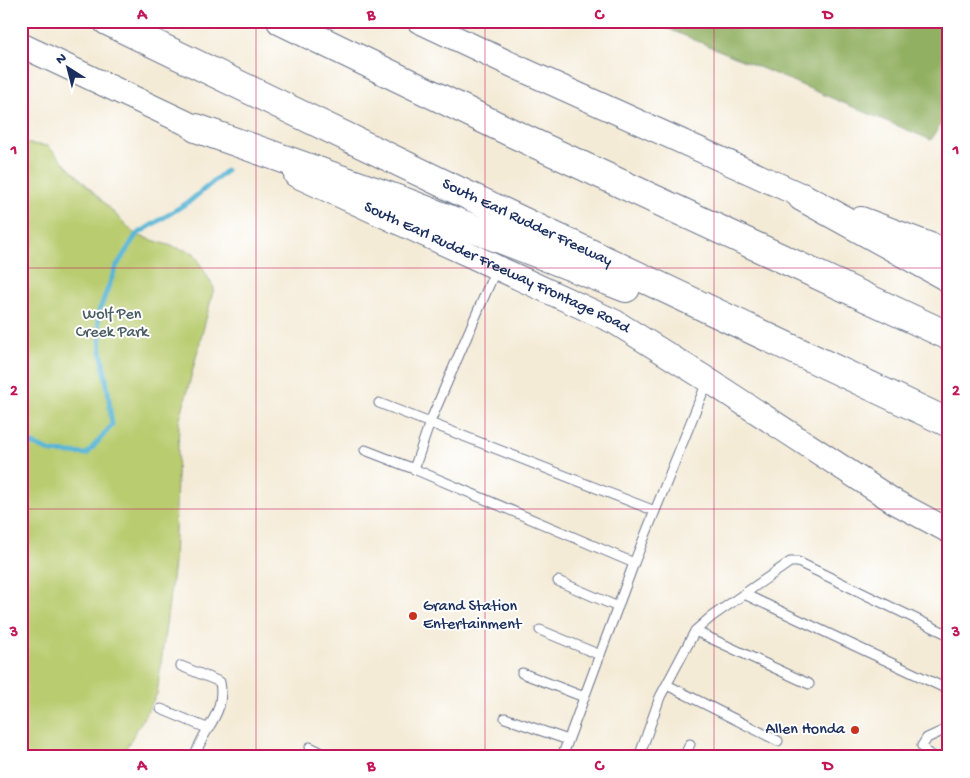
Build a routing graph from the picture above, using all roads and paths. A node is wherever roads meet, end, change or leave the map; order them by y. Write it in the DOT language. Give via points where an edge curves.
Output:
graph roads {
  1 [pos="107,21"];
  2 [pos="281,21"];
  3 [pos="419,21"];
  4 [pos="21,45"];
  5 [pos="196,128"];
  6 [pos="802,197"];
  7 [pos="949,252"];
  8 [pos="496,268"];
  9 [pos="949,278"];
  10 [pos="949,336"];
  11 [pos="853,377"];
  12 [pos="708,380"];
  13 [pos="379,403"];
  14 [pos="430,422"];
  15 [pos="949,423"];
  16 [pos="365,450"];
  17 [pos="414,469"];
  18 [pos="655,511"];
  19 [pos="949,531"];
  20 [pos="634,563"];
  21 [pos="558,580"];
  22 [pos="744,594"];
  23 [pos="618,606"];
  24 [pos="540,630"];
  25 [pos="695,631"];
  26 [pos="949,635"];
  27 [pos="600,655"];
  28 [pos="181,666"];
  29 [pos="522,673"];
  30 [pos="809,684"];
  31 [pos="667,685"];
  32 [pos="949,690"];
  33 [pos="584,697"];
  34 [pos="160,709"];
  35 [pos="505,718"];
  36 [pos="949,728"];
  37 [pos="209,729"];
  38 [pos="568,740"];
  39 [pos="778,741"];
  40 [pos="690,744"];
  41 [pos="310,747"];
  42 [pos="195,757"];
  43 [pos="331,757"];
  44 [pos="562,757"];
  45 [pos="639,757"];
  46 [pos="684,757"];
  47 [pos="934,757"];
  1 -- 11 [label="highway, South Earl Rudder Freeway"];
  2 -- 10 [label="highway" via="512,133"];
  3 -- 6 [label="main road"];
  4 -- 5 [label="main road, South Earl Rudder Freeway Frontage Road"];
  5 -- 8 [label="main road, South Earl Rudder Freeway Frontage Road"];
  5 -- 11 [label="highway" via="408,203"];
  6 -- 7 [label="main road"];
  6 -- 9 [label="highway"];
  8 -- 12 [label="main road, South Earl Rudder Freeway Frontage Road" via="615,322"];
  8 -- 14 [label="lane"];
  11 -- 15 [label="highway, South Earl Rudder Freeway"];
  12 -- 18 [label="lane"];
  12 -- 19 [label="main road, South Earl Rudder Freeway Frontage Road" via="896,502"];
  13 -- 14 [label="lane"];
  14 -- 17 [label="lane"];
  14 -- 18 [label="lane"];
  16 -- 17 [label="lane"];
  17 -- 20 [label="lane"];
  18 -- 20 [label="lane"];
  20 -- 23 [label="lane"];
  21 -- 23 [label="lane"];
  22 -- 25 [label="lane"];
  22 -- 26 [label="lane" via="790,562 798,562"];
  22 -- 32 [label="lane"];
  23 -- 27 [label="lane"];
  24 -- 27 [label="lane"];
  25 -- 30 [label="lane"];
  25 -- 31 [label="lane"];
  27 -- 33 [label="lane"];
  28 -- 37 [label="lane" via="220,682 222,694"];
  29 -- 33 [label="lane"];
  31 -- 39 [label="lane"];
  31 -- 45 [label="lane"];
  33 -- 38 [label="lane"];
  34 -- 37 [label="lane"];
  35 -- 38 [label="lane"];
  36 -- 47 [label="lane" via="927,738 922,746"];
  37 -- 42 [label="lane"];
  38 -- 44 [label="lane"];
  40 -- 46 [label="lane"];
  41 -- 43 [label="lane"];
}
